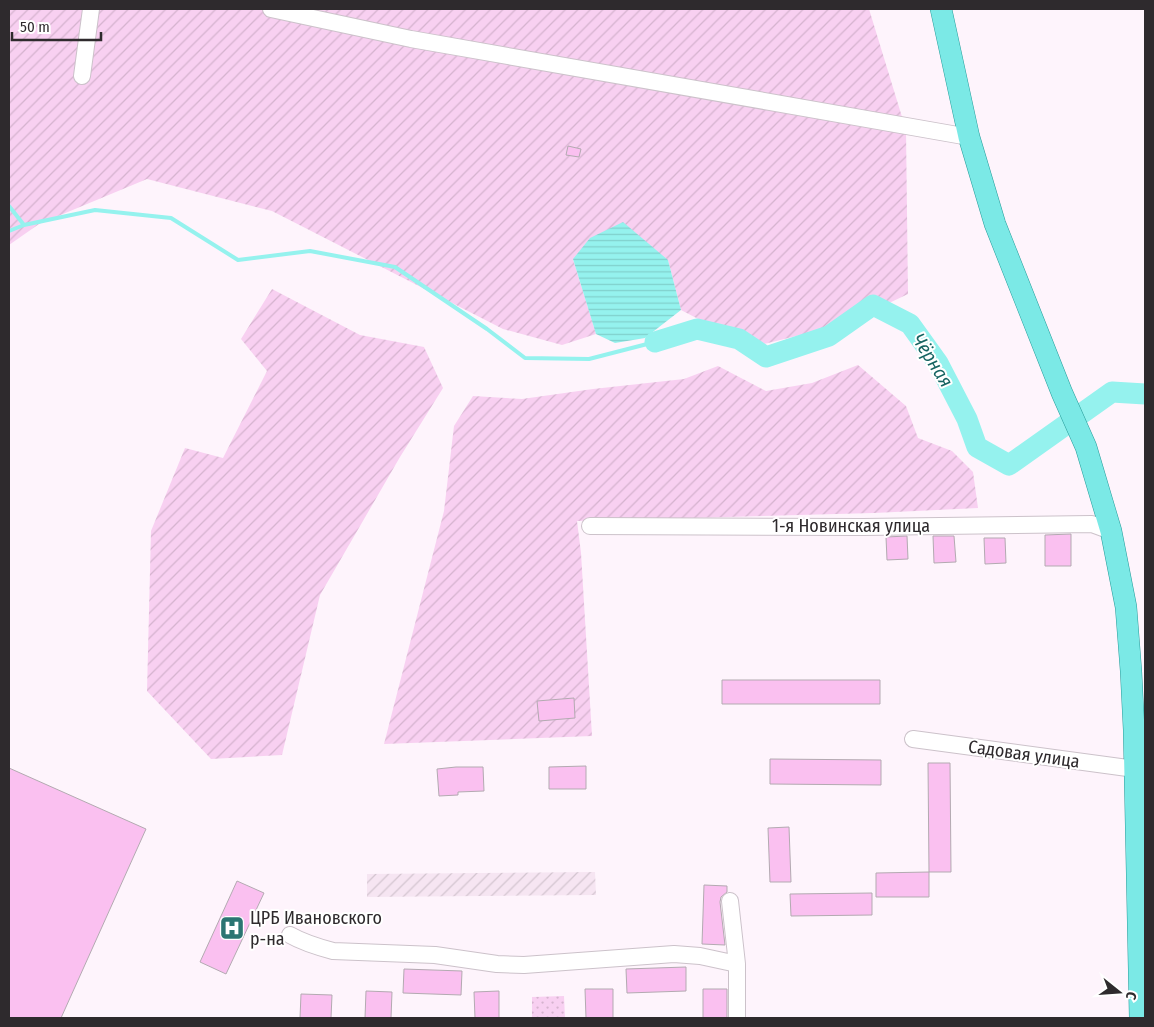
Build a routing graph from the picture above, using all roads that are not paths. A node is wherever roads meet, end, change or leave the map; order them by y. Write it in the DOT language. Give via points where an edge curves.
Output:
graph roads {
  1 [pos="91,9"];
  2 [pos="272,9"];
  3 [pos="940,9"];
  4 [pos="82,76"];
  5 [pos="969,137"];
  6 [pos="590,526"];
  7 [pos="1111,531"];
  8 [pos="1138,671"];
  9 [pos="913,740"];
  10 [pos="1135,769"];
  11 [pos="1141,883"];
  12 [pos="730,901"];
  13 [pos="290,935"];
  14 [pos="737,964"];
  15 [pos="1142,976"];
  16 [pos="737,1018"];
  17 [pos="1140,1018"];
  1 -- 4 [label="street"];
  2 -- 5 [label="street" via="411,39"];
  3 -- 5 [label="main road"];
  5 -- 7 [label="main road" via="996,224 1086,447"];
  6 -- 7 [label="street, 1-я Новинская улица" via="1092,524"];
  7 -- 8 [label="main road"];
  8 -- 10 [label="main road"];
  9 -- 10 [label="street, Садовая улица"];
  10 -- 11 [label="main road"];
  11 -- 15 [label="main road"];
  12 -- 14 [label="street"];
  13 -- 14 [label="street" via="333,951 435,955 509,965 674,954"];
  14 -- 16 [label="street"];
  15 -- 17 [label="main road"];
}
